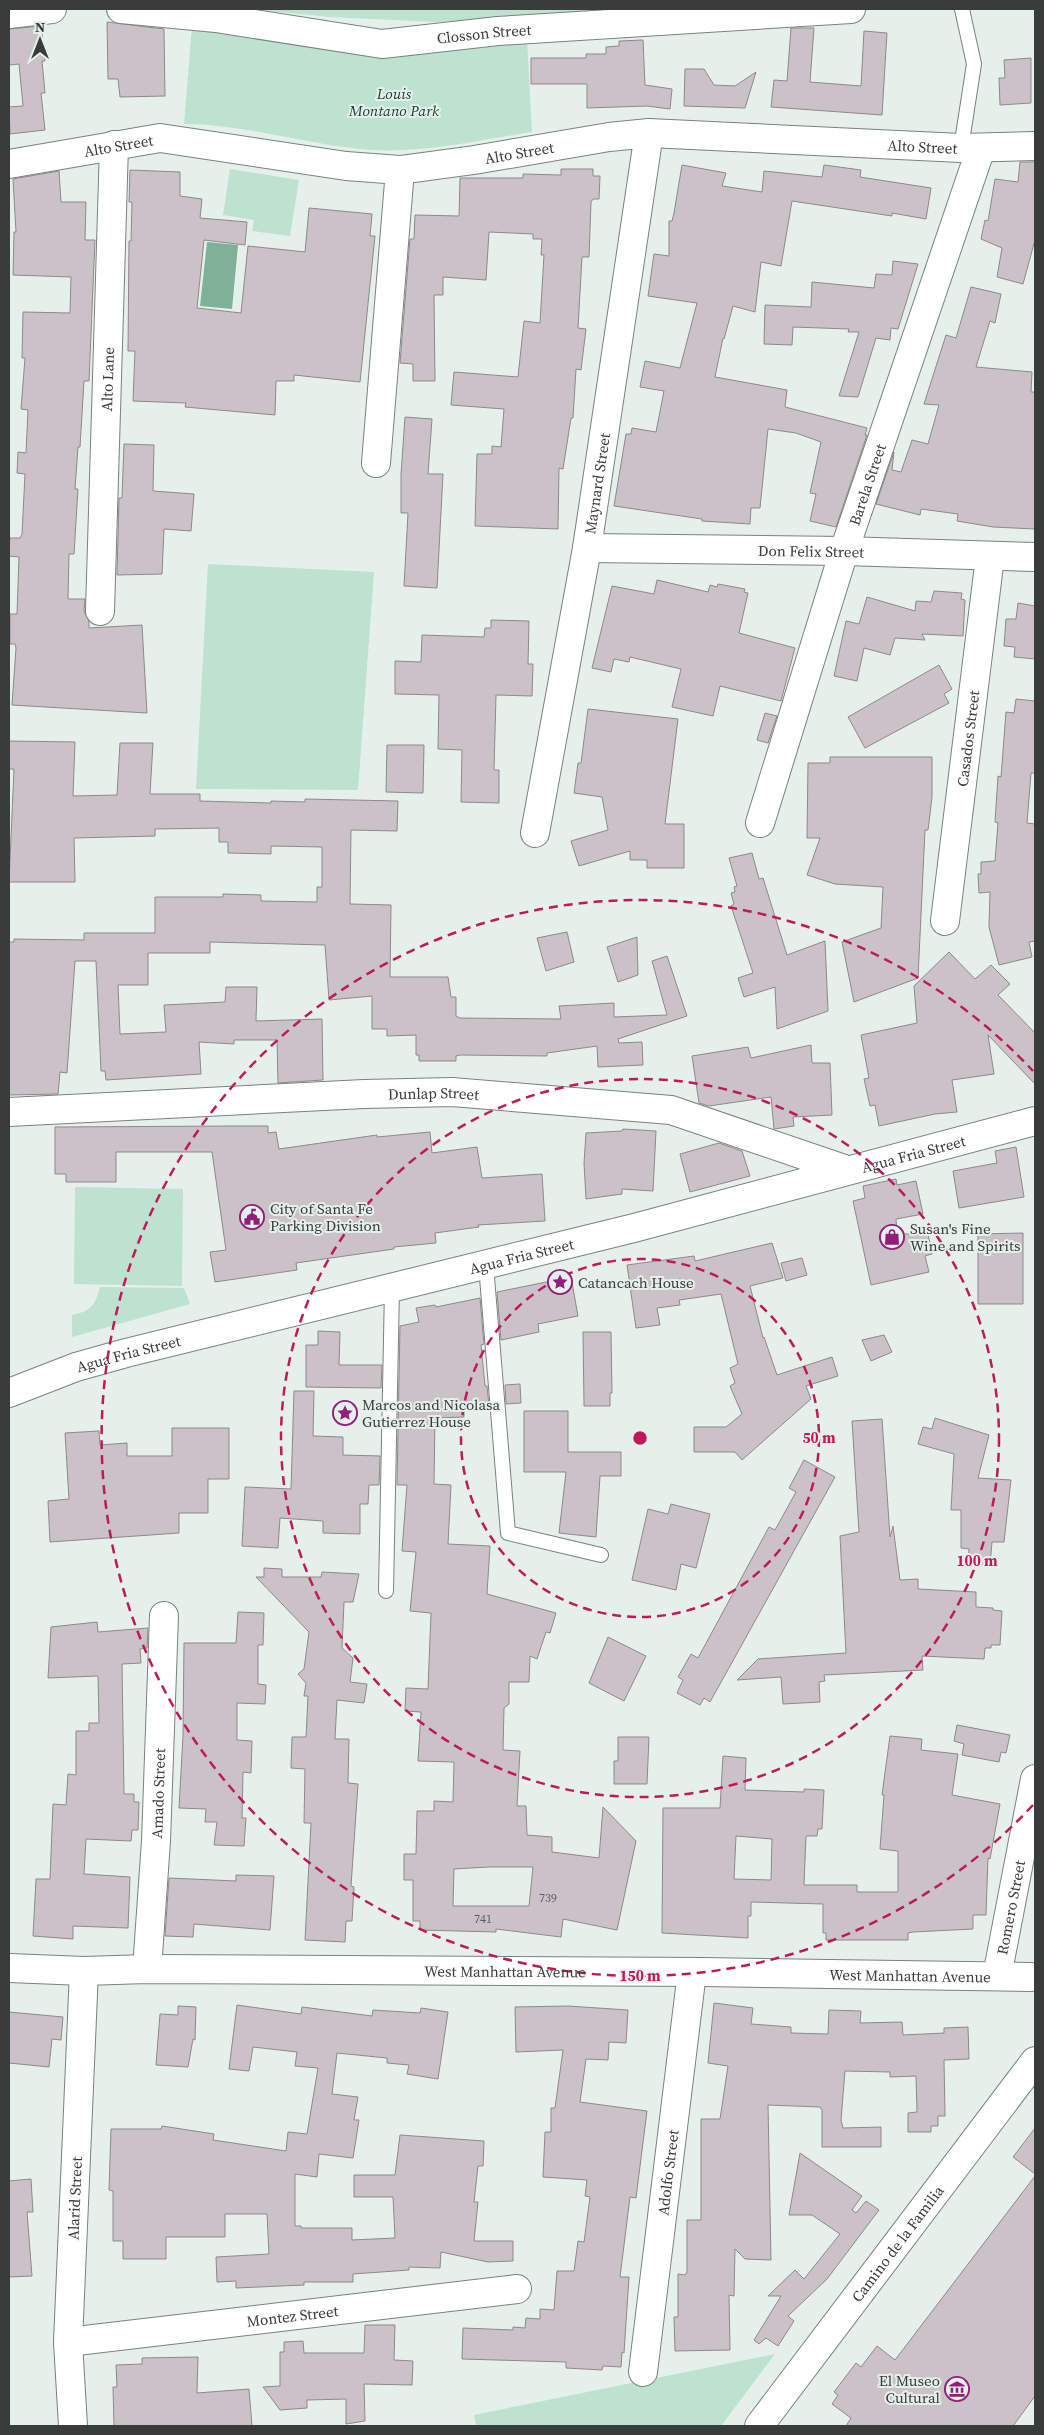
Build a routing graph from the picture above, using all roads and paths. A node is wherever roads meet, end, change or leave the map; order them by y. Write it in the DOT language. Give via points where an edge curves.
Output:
graph roads {
  1 [pos="52,9"];
  2 [pos="121,9"];
  3 [pos="851,9"];
  4 [pos="962,9"];
  5 [pos="9,14"];
  6 [pos="649,133"];
  7 [pos="114,145"];
  8 [pos="1035,146"];
  9 [pos="971,148"];
  10 [pos="9,164"];
  11 [pos="400,170"];
  12 [pos="376,463"];
  13 [pos="587,548"];
  14 [pos="844,551"];
  15 [pos="990,557"];
  16 [pos="1035,557"];
  17 [pos="100,611"];
  18 [pos="760,823"];
  19 [pos="535,833"];
  20 [pos="945,920"];
  21 [pos="9,1112"];
  22 [pos="1035,1120"];
  23 [pos="848,1170"];
  24 [pos="486,1265"];
  25 [pos="392,1288"];
  26 [pos="9,1394"];
  27 [pos="601,1555"];
  28 [pos="386,1591"];
  29 [pos="164,1616"];
  30 [pos="1035,1779"];
  31 [pos="9,1968"];
  32 [pos="147,1969"];
  33 [pos="84,1971"];
  34 [pos="692,1972"];
  35 [pos="997,1976"];
  36 [pos="1031,1977"];
  37 [pos="1035,2061"];
  38 [pos="517,2289"];
  39 [pos="68,2342"];
  40 [pos="643,2372"];
  41 [pos="73,2426"];
  42 [pos="759,2426"];
  1 -- 5 [label="street"];
  2 -- 3 [label="street, Closson Street" via="216,18 382,44 498,31"];
  4 -- 9 [label="lane" via="974,64"];
  6 -- 9 [label="street, Alto Street"];
  6 -- 11 [label="street, Alto Street"];
  6 -- 13 [label="street, Maynard Street"];
  7 -- 10 [label="street, Alto Street"];
  7 -- 11 [label="street, Alto Street" via="160,138 346,166"];
  7 -- 17 [label="street, Alto Lane"];
  8 -- 9 [label="street, Alto Street"];
  9 -- 14 [label="street, Barela Street"];
  11 -- 12 [label="street"];
  13 -- 14 [label="street, Don Felix Street"];
  13 -- 19 [label="street, Maynard Street"];
  14 -- 15 [label="street, Don Felix Street"];
  14 -- 18 [label="street, Barela Street"];
  15 -- 16 [label="street, Don Felix Street"];
  15 -- 20 [label="street, Casados Street"];
  21 -- 23 [label="street, Dunlap Street" via="452,1092 670,1110"];
  22 -- 23 [label="street, Agua Fria Street"];
  23 -- 24 [label="street, Agua Fria Street"];
  24 -- 25 [label="street, Agua Fria Street"];
  24 -- 27 [label="lane" via="508,1533"];
  25 -- 26 [label="street, Agua Fria Street" via="76,1367"];
  25 -- 28 [label="lane"];
  29 -- 32 [label="street, Amado Street" via="156,1841"];
  30 -- 35 [label="street, Romero Street"];
  31 -- 33 [label="street, West Manhattan Avenue"];
  32 -- 33 [label="street, West Manhattan Avenue"];
  32 -- 34 [label="street, West Manhattan Avenue"];
  33 -- 39 [label="street, Alarid Street"];
  34 -- 35 [label="street, West Manhattan Avenue"];
  34 -- 40 [label="street, Adolfo Street"];
  35 -- 36 [label="street, West Manhattan Avenue"];
  37 -- 42 [label="street, Camino de la Familia"];
  38 -- 39 [label="street, Montez Street"];
  39 -- 41 [label="street, Alarid Street"];
}
